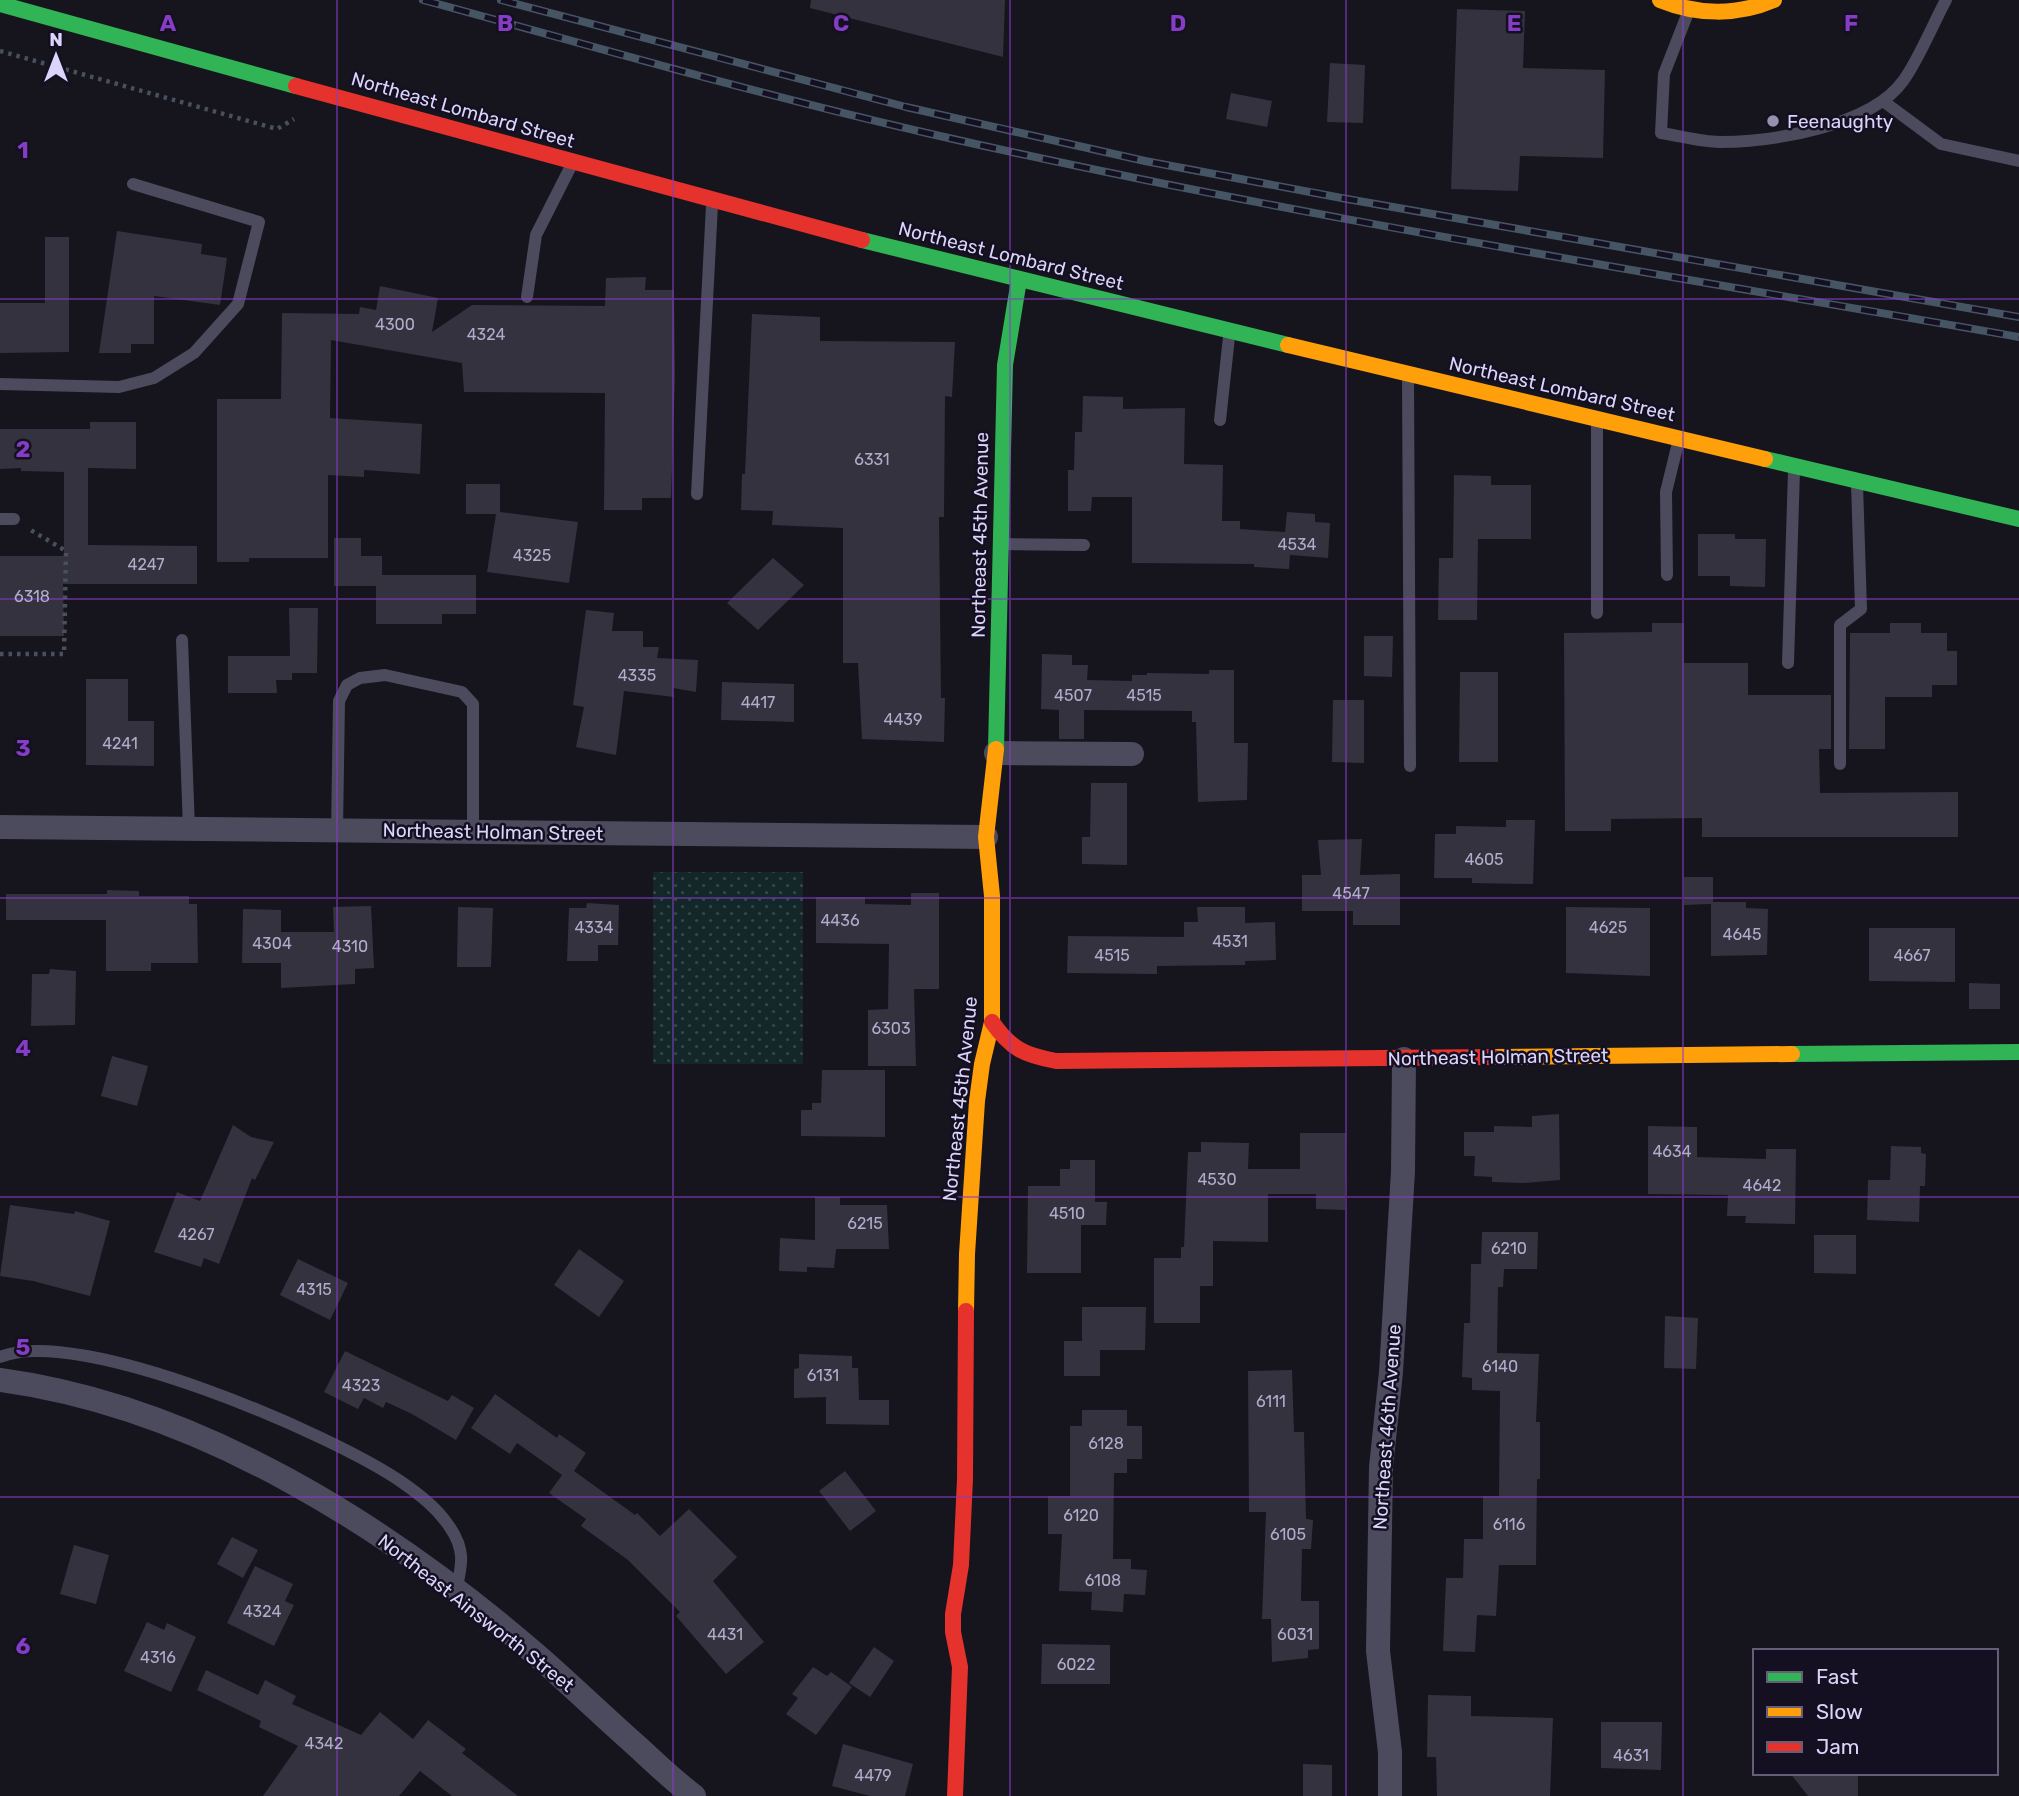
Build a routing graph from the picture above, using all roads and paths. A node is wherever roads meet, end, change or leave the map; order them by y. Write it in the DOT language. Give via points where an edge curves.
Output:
graph roads {
  1 [pos="1660,0"];
  2 [pos="1774,0"];
  3 [pos="1946,0"];
  4 [pos="0,4"];
  5 [pos="1689,10"];
  6 [pos="0,51"];
  7 [pos="331,95"];
  8 [pos="1883,101"];
  9 [pos="2019,161"];
  10 [pos="573,163"];
  11 [pos="133,184"];
  12 [pos="712,201"];
  13 [pos="1019,280"];
  14 [pos="527,297"];
  15 [pos="1230,331"];
  16 [pos="1408,375"];
  17 [pos="0,384"];
  18 [pos="1597,419"];
  19 [pos="1220,420"];
  20 [pos="1679,439"];
  21 [pos="1794,466"];
  22 [pos="1857,481"];
  23 [pos="696,494"];
  24 [pos="7,519"];
  25 [pos="2019,519"];
  26 [pos="1001,544"];
  27 [pos="1084,545"];
  28 [pos="1667,575"];
  29 [pos="1597,613"];
  30 [pos="182,640"];
  31 [pos="0,654"];
  32 [pos="1788,663"];
  33 [pos="996,754"];
  34 [pos="1132,754"];
  35 [pos="1840,764"];
  36 [pos="1410,766"];
  37 [pos="0,827"];
  38 [pos="189,829"];
  39 [pos="337,831"];
  40 [pos="472,832"];
  41 [pos="986,836"];
  42 [pos="992,1022"];
  43 [pos="2019,1052"];
  44 [pos="1404,1059"];
  45 [pos="0,1357"];
  46 [pos="0,1380"];
  47 [pos="456,1591"];
  48 [pos="694,1796"];
  49 [pos="956,1796"];
  50 [pos="1390,1796"];
  1 -- 5 [label="street"];
  2 -- 5 [label="street" via="1727,11"];
  3 -- 8 [label="lane" via="1903,81"];
  4 -- 7 [label="street, Northeast Lombard Street"];
  5 -- 8 [label="lane" via="1664,74 1661,132 1718,142 1787,135 1851,119"];
  6 -- 7 [label="path" via="277,129"];
  7 -- 10 [label="street, Northeast Lombard Street"];
  8 -- 9 [label="lane" via="1941,144"];
  10 -- 12 [label="street, Northeast Lombard Street"];
  10 -- 14 [label="lane" via="536,235"];
  11 -- 17 [label="lane" via="259,222 238,304 194,352 154,378 119,387"];
  12 -- 13 [label="street, Northeast Lombard Street"];
  12 -- 23 [label="lane"];
  13 -- 15 [label="street, Northeast Lombard Street"];
  13 -- 26 [label="street, Northeast 45th Avenue" via="1005,365"];
  15 -- 16 [label="street, Northeast Lombard Street"];
  15 -- 19 [label="lane"];
  16 -- 18 [label="street, Northeast Lombard Street"];
  16 -- 36 [label="lane"];
  18 -- 20 [label="street, Northeast Lombard Street"];
  18 -- 29 [label="lane"];
  20 -- 21 [label="street, Northeast Lombard Street"];
  20 -- 28 [label="lane" via="1666,492"];
  21 -- 22 [label="street, Northeast Lombard Street"];
  21 -- 32 [label="lane"];
  22 -- 25 [label="street, Northeast Lombard Street"];
  22 -- 35 [label="lane" via="1861,609 1840,625"];
  24 -- 31 [label="path" via="66,551 64,654"];
  26 -- 27 [label="lane"];
  26 -- 33 [label="street, Northeast 45th Avenue"];
  30 -- 38 [label="lane"];
  33 -- 34 [label="street"];
  33 -- 41 [label="street, Northeast 45th Avenue"];
  37 -- 38 [label="street, Northeast Holman Street"];
  38 -- 39 [label="street, Northeast Holman Street"];
  39 -- 40 [label="street, Northeast Holman Street"];
  39 -- 40 [label="lane" via="338,701 347,685 385,675 462,692 473,704"];
  40 -- 41 [label="street, Northeast Holman Street"];
  41 -- 42 [label="street, Northeast 45th Avenue" via="992,896"];
  42 -- 44 [label="street, Northeast Holman Street" via="1004,1041 1019,1052 1056,1061"];
  42 -- 49 [label="street, Northeast 45th Avenue" via="977,1101 967,1254 965,1479 961,1565 953,1614 960,1667"];
  43 -- 44 [label="street, Northeast Holman Street"];
  44 -- 50 [label="street, Northeast 46th Avenue" via="1403,1171 1381,1467 1378,1651 1390,1752"];
  45 -- 47 [label="lane" via="67,1354 147,1369 241,1403 367,1461 435,1508 450,1527 462,1550"];
  46 -- 47 [label="street, Northeast Ainsworth Street" via="116,1406 200,1436 361,1523"];
  47 -- 48 [label="street, Northeast Ainsworth Street" via="538,1657"];
}
